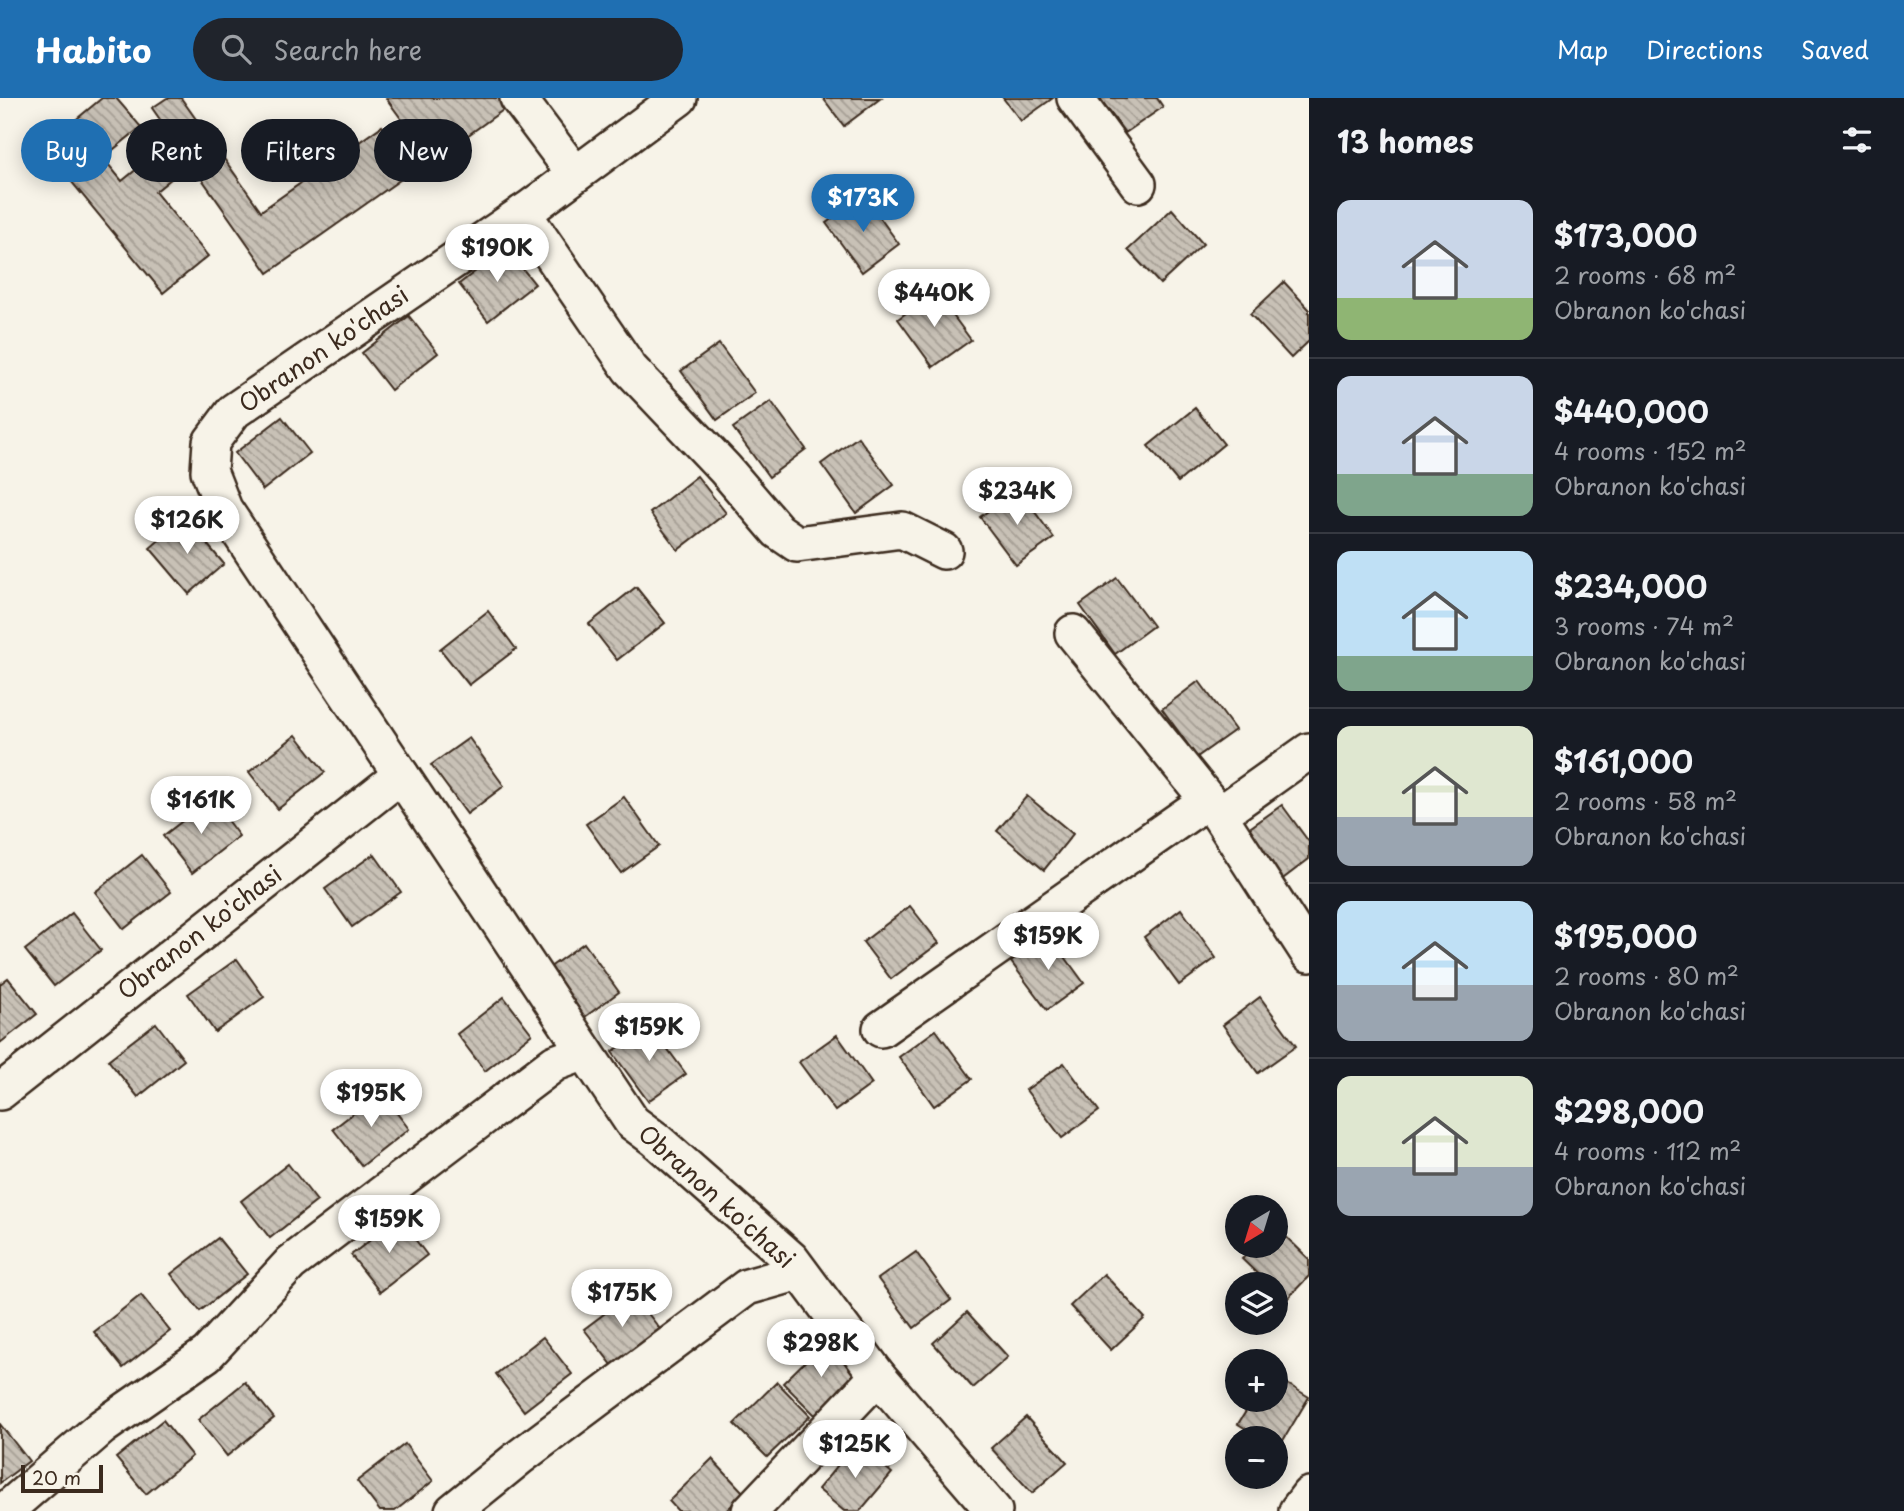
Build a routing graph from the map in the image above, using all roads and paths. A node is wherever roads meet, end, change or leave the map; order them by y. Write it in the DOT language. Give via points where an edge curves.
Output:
graph roads {
  1 [pos="518,98"];
  2 [pos="679,98"];
  3 [pos="1075,98"];
  4 [pos="575,174"];
  5 [pos="1138,184"];
  6 [pos="523,213"];
  7 [pos="944,551"];
  8 [pos="1073,633"];
  9 [pos="1309,751"];
  10 [pos="401,775"];
  11 [pos="1214,808"];
  12 [pos="1309,954"];
  13 [pos="881,1029"];
  14 [pos="585,1052"];
  15 [pos="0,1091"];
  16 [pos="800,1272"];
  17 [pos="878,1376"];
  18 [pos="1309,1495"];
  19 [pos="5,1511"];
  20 [pos="453,1511"];
  21 [pos="750,1511"];
  22 [pos="994,1511"];
  23 [pos="1297,1511"];
  1 -- 4 [label="street"];
  2 -- 4 [label="street, Obranon ko'chasi"];
  3 -- 5 [label="street"];
  4 -- 6 [label="street, Obranon ko'chasi"];
  6 -- 7 [label="street" via="631,369 778,531 797,544 902,530"];
  6 -- 10 [label="street, Obranon ko'chasi" via="234,411 211,442 209,471 225,509"];
  8 -- 11 [label="street"];
  9 -- 11 [label="street"];
  10 -- 14 [label="street, Obranon ko'chasi"];
  10 -- 15 [label="street, Obranon ko'chasi"];
  11 -- 12 [label="street"];
  11 -- 13 [label="street"];
  14 -- 16 [label="street, Obranon ko'chasi" via="632,1122 791,1259"];
  14 -- 19 [label="street" via="555,1063 291,1263 207,1354 102,1427"];
  16 -- 17 [label="street, Obranon ko'chasi"];
  16 -- 20 [label="street, Obranon ko'chasi" via="747,1287"];
  17 -- 21 [label="street"];
  17 -- 22 [label="street, Obranon ko'chasi"];
  18 -- 23 [label="street"];
}
